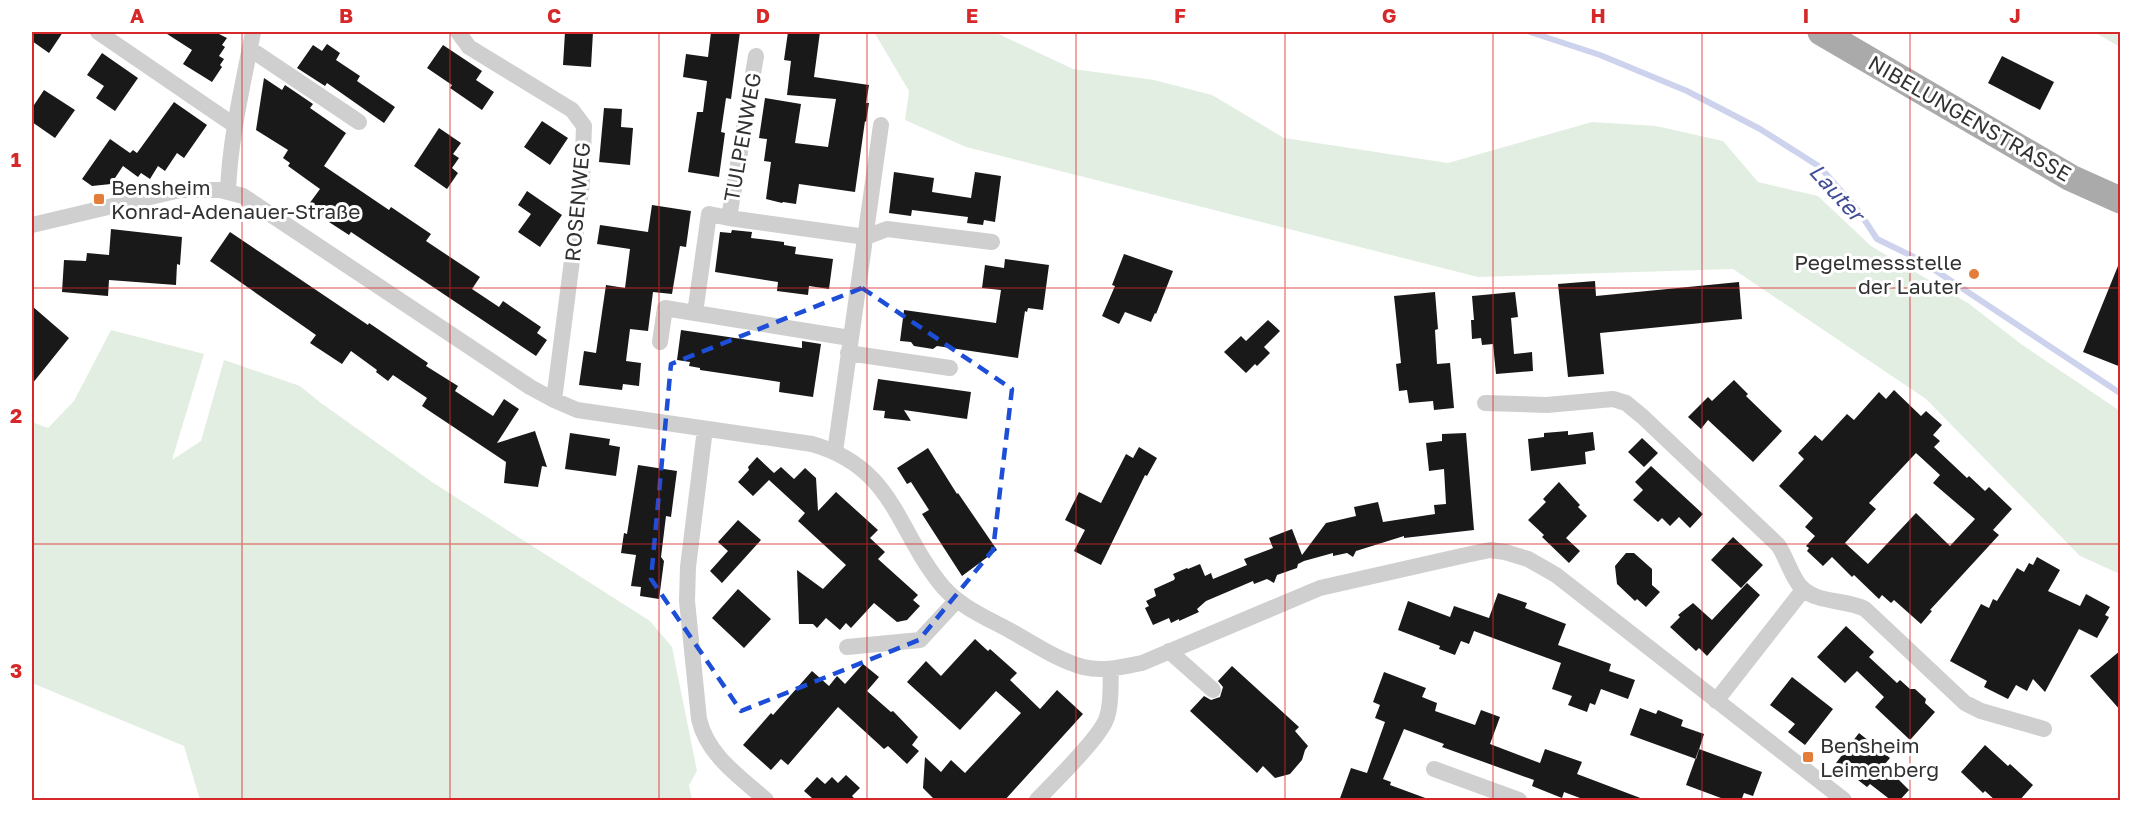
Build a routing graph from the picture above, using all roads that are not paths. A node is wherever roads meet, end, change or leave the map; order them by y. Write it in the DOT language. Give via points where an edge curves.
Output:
graph roads {
  1 [pos="98,32"];
  2 [pos="253,32"];
  3 [pos="458,32"];
  4 [pos="1821,32"];
  5 [pos="250,49"];
  6 [pos="756,56"];
  7 [pos="359,122"];
  8 [pos="234,124"];
  9 [pos="881,125"];
  10 [pos="228,191"];
  11 [pos="2121,201"];
  12 [pos="729,218"];
  13 [pos="32,225"];
  14 [pos="866,237"];
  15 [pos="992,242"];
  16 [pos="695,314"];
  17 [pos="660,342"];
  18 [pos="849,345"];
  19 [pos="950,368"];
  20 [pos="554,400"];
  21 [pos="1485,403"];
  22 [pos="705,429"];
  23 [pos="835,452"];
  24 [pos="1803,590"];
  25 [pos="957,600"];
  26 [pos="847,647"];
  27 [pos="1169,651"];
  28 [pos="1111,670"];
  29 [pos="1213,690"];
  30 [pos="1716,700"];
  31 [pos="2044,729"];
  32 [pos="1434,769"];
  33 [pos="766,801"];
  34 [pos="1037,801"];
  35 [pos="1519,801"];
  36 [pos="1844,801"];
  1 -- 8 [label="street"];
  2 -- 5 [label="street"];
  3 -- 20 [label="street, ROSENWEG" via="469,47 572,110 584,126 582,183"];
  4 -- 11 [label="main road, NIBELUNGENSTRASSE" via="2071,178"];
  5 -- 7 [label="street"];
  5 -- 8 [label="street"];
  6 -- 12 [label="street, TULPENWEG"];
  8 -- 10 [label="street"];
  9 -- 14 [label="street"];
  10 -- 13 [label="street" via="180,190"];
  10 -- 20 [label="street" via="243,196"];
  12 -- 14 [label="street, TULPENWEG"];
  12 -- 16 [label="street, TULPENWEG" via="709,214"];
  14 -- 15 [label="street" via="886,229"];
  14 -- 18 [label="street"];
  16 -- 17 [label="street" via="665,308"];
  16 -- 18 [label="street"];
  18 -- 19 [label="street"];
  18 -- 23 [label="street"];
  20 -- 22 [label="street" via="577,410"];
  21 -- 24 [label="street" via="1547,405 1613,399 1626,404 1652,424 1778,545"];
  22 -- 23 [label="street" via="812,444"];
  22 -- 33 [label="street" via="687,601 699,719 720,759"];
  23 -- 25 [label="street" via="877,483 935,575"];
  24 -- 30 [label="street"];
  24 -- 31 [label="street" via="1865,609 1965,703"];
  25 -- 26 [label="street" via="920,640"];
  25 -- 28 [label="street" via="1059,657 1084,667"];
  27 -- 28 [label="street"];
  27 -- 29 [label="street"];
  27 -- 30 [label="street" via="1320,588 1490,550 1528,559 1556,575"];
  28 -- 34 [label="street" via="1107,720"];
  30 -- 36 [label="street"];
  32 -- 35 [label="street"];
}
